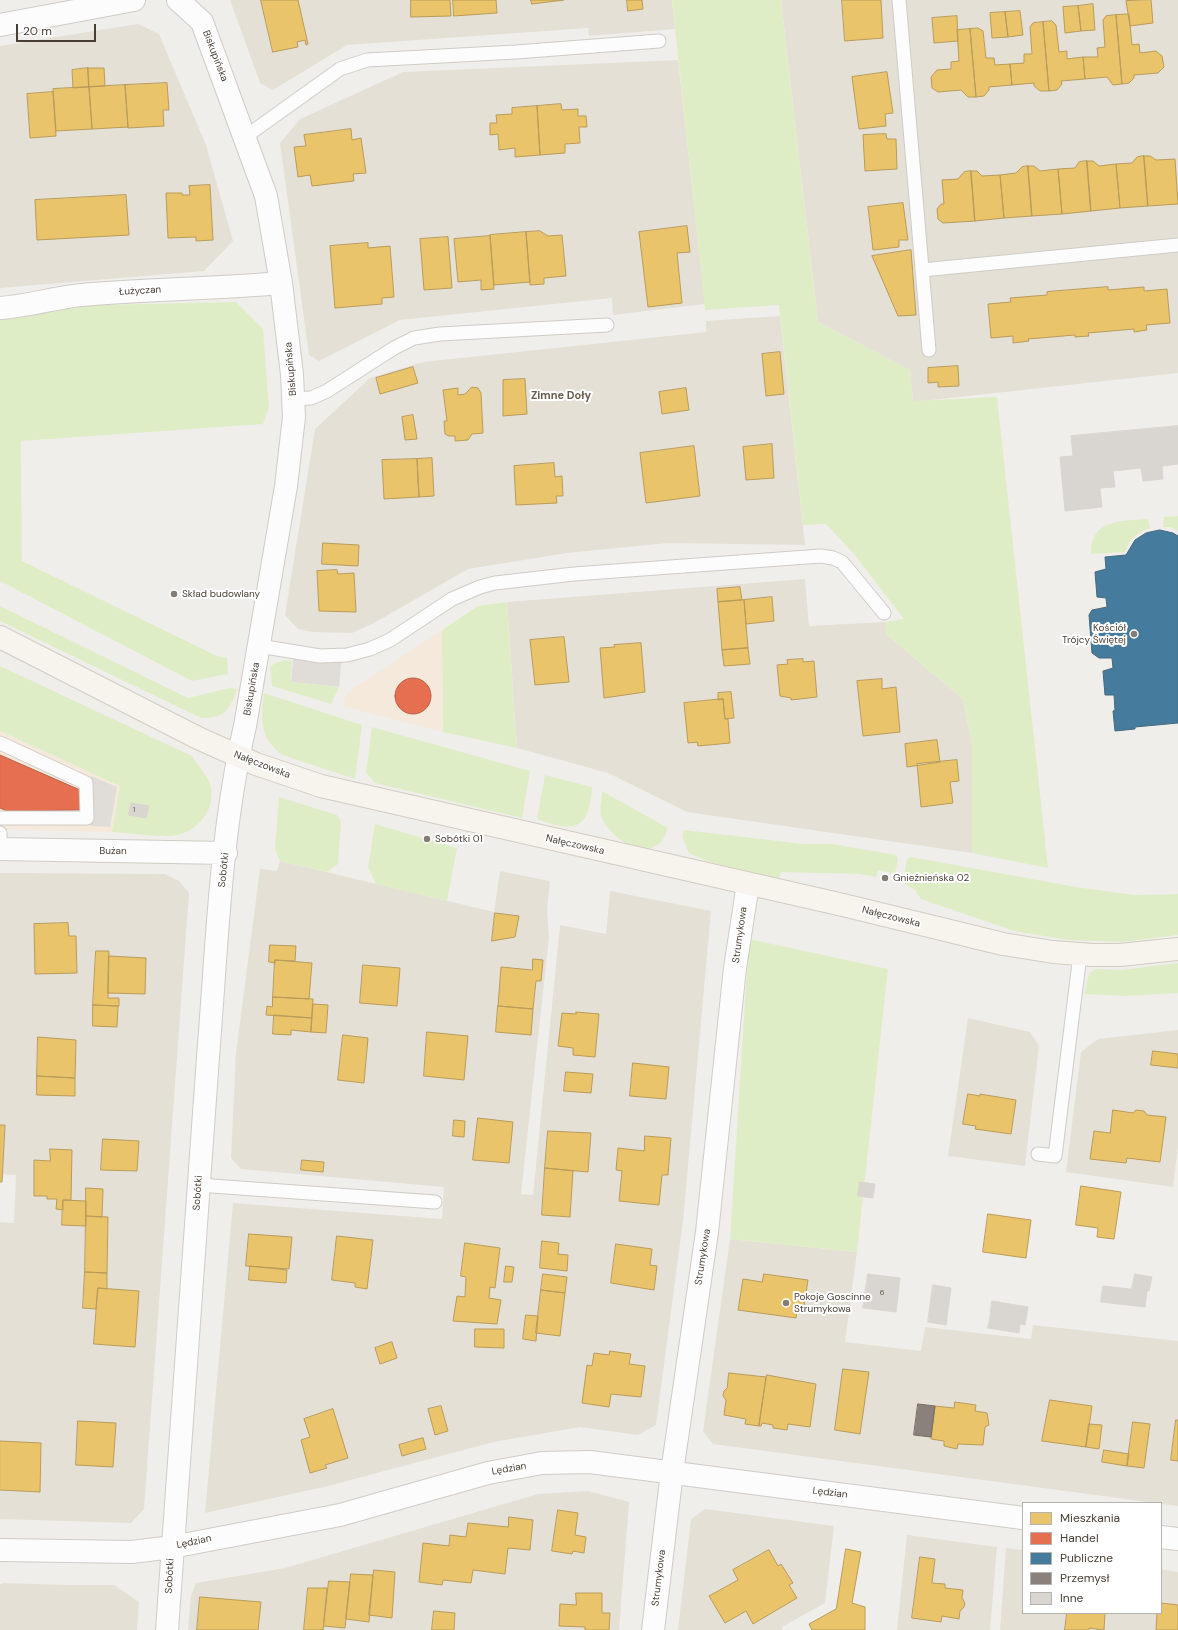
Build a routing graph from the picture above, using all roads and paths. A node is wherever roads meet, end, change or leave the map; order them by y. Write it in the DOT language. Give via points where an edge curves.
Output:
graph roads {
  1 [pos="134,0"];
  2 [pos="178,0"];
  3 [pos="899,0"];
  4 [pos="0,24"];
  5 [pos="659,41"];
  6 [pos="245,137"];
  7 [pos="1178,245"];
  8 [pos="922,270"];
  9 [pos="281,283"];
  10 [pos="0,308"];
  11 [pos="607,325"];
  12 [pos="929,350"];
  13 [pos="293,399"];
  14 [pos="884,613"];
  15 [pos="0,637"];
  16 [pos="259,646"];
  17 [pos="0,743"];
  18 [pos="238,757"];
  19 [pos="0,818"];
  20 [pos="0,833"];
  21 [pos="0,850"];
  22 [pos="226,853"];
  23 [pos="748,884"];
  24 [pos="1178,950"];
  25 [pos="1080,955"];
  26 [pos="1038,1154"];
  27 [pos="198,1185"];
  28 [pos="435,1202"];
  29 [pos="672,1472"];
  30 [pos="1022,1518"];
  31 [pos="1162,1537"];
  32 [pos="1178,1539"];
  33 [pos="172,1547"];
  34 [pos="0,1550"];
  35 [pos="167,1630"];
  36 [pos="653,1630"];
  1 -- 4 [label="street"];
  2 -- 6 [label="street, Biskupińska" via="202,22"];
  3 -- 8 [label="lane"];
  5 -- 6 [label="lane" via="367,60 340,69"];
  6 -- 9 [label="street, Biskupińska" via="266,196"];
  7 -- 8 [label="lane"];
  8 -- 12 [label="lane"];
  9 -- 10 [label="street, Łużyczan" via="78,295"];
  9 -- 13 [label="street, Biskupińska"];
  11 -- 13 [label="lane" via="440,334 414,338 327,391 311,398"];
  13 -- 16 [label="street, Biskupińska" via="292,437 286,486"];
  14 -- 16 [label="lane" via="842,562 821,556 574,574 495,583 452,599 390,640 370,649 347,655 320,656"];
  15 -- 18 [label="main road, Nałęczowska"];
  16 -- 18 [label="street, Biskupińska"];
  17 -- 19 [label="lane" via="86,784 87,818"];
  18 -- 22 [label="street, Sobótki"];
  18 -- 23 [label="main road, Nałęczowska" via="321,786"];
  20 -- 21 [label="lane"];
  21 -- 22 [label="street, Bużan"];
  22 -- 27 [label="street, Sobótki"];
  23 -- 25 [label="main road, Nałęczowska" via="1003,944"];
  23 -- 29 [label="street, Strumykowa" via="734,976 707,1232"];
  24 -- 25 [label="main road, Nałęczowska" via="1120,955"];
  25 -- 26 [label="lane" via="1055,1156"];
  27 -- 28 [label="lane"];
  27 -- 33 [label="street, Sobótki"];
  29 -- 30 [label="street, Lędzian"];
  29 -- 33 [label="street, Lędzian" via="590,1462 542,1463 488,1473 340,1515"];
  29 -- 36 [label="street, Strumykowa"];
  31 -- 32 [label="street"];
  33 -- 34 [label="street, Lędzian" via="132,1552"];
  33 -- 35 [label="street, Sobótki"];
}
